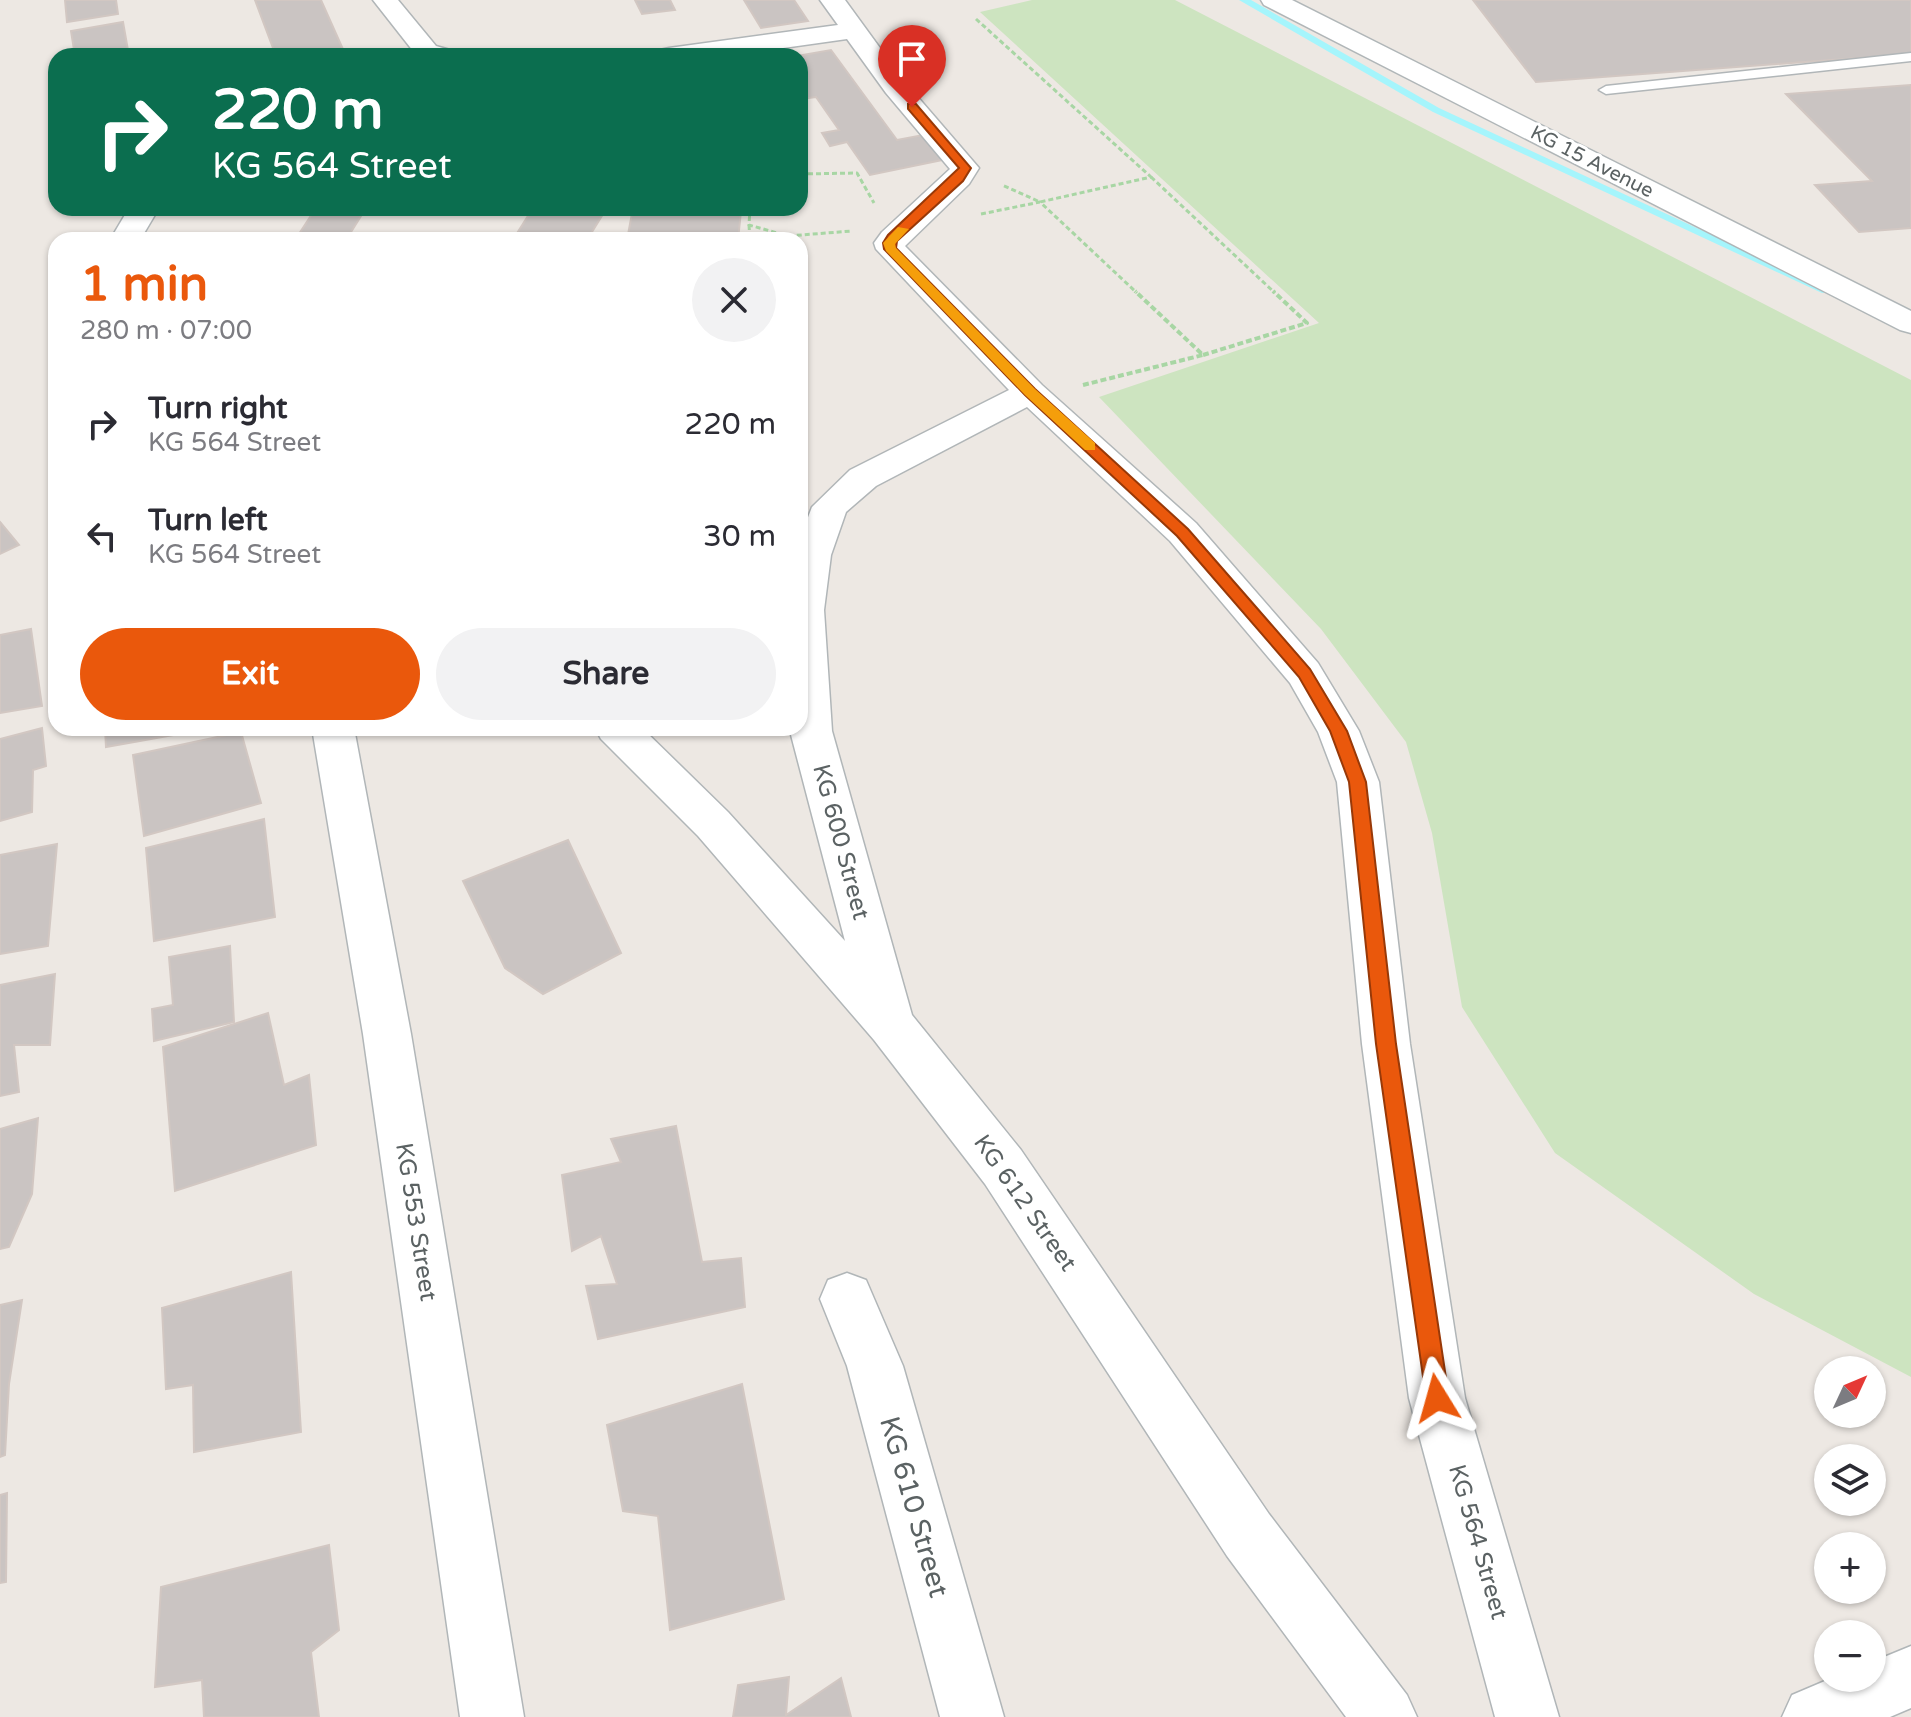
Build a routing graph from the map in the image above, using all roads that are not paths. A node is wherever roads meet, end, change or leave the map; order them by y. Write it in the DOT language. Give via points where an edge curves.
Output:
graph roads {
  1 [pos="385,0"];
  2 [pos="1273,0"];
  3 [pos="842,15"];
  4 [pos="425,48"];
  5 [pos="703,48"];
  6 [pos="1911,57"];
  7 [pos="1606,90"];
  8 [pos="1911,323"];
  9 [pos="1033,394"];
  10 [pos="808,586"];
  11 [pos="808,670"];
  12 [pos="334,736"];
  13 [pos="624,736"];
  14 [pos="891,1025"];
  15 [pos="847,1299"];
  16 [pos="1911,1677"];
  17 [pos="492,1717"];
  18 [pos="972,1717"];
  19 [pos="1385,1717"];
  20 [pos="1527,1717"];
  21 [pos="1814,1717"];
  1 -- 4 [label="street"];
  2 -- 8 [label="street, KG 15 Avenue"];
  3 -- 5 [label="street"];
  3 -- 9 [label="street, KG 564 Street" via="965,168 893,238 891,249"];
  6 -- 7 [label="lane"];
  9 -- 10 [label="street, KG 600 Street" via="863,478 830,507 812,555"];
  9 -- 20 [label="street, KG 564 Street" via="1183,532 1253,611 1304,673 1338,731 1358,782 1386,1044 1437,1398"];
  11 -- 14 [label="street, KG 600 Street" via="811,731"];
  12 -- 17 [label="street, KG 553 Street" via="387,1034"];
  13 -- 14 [label="street, KG 612 Street" via="713,824"];
  14 -- 19 [label="street, KG 612 Street" via="1003,1167 1248,1535"];
  15 -- 18 [label="street, KG 610 Street" via="875,1366"];
  16 -- 21 [label="street"];
}
